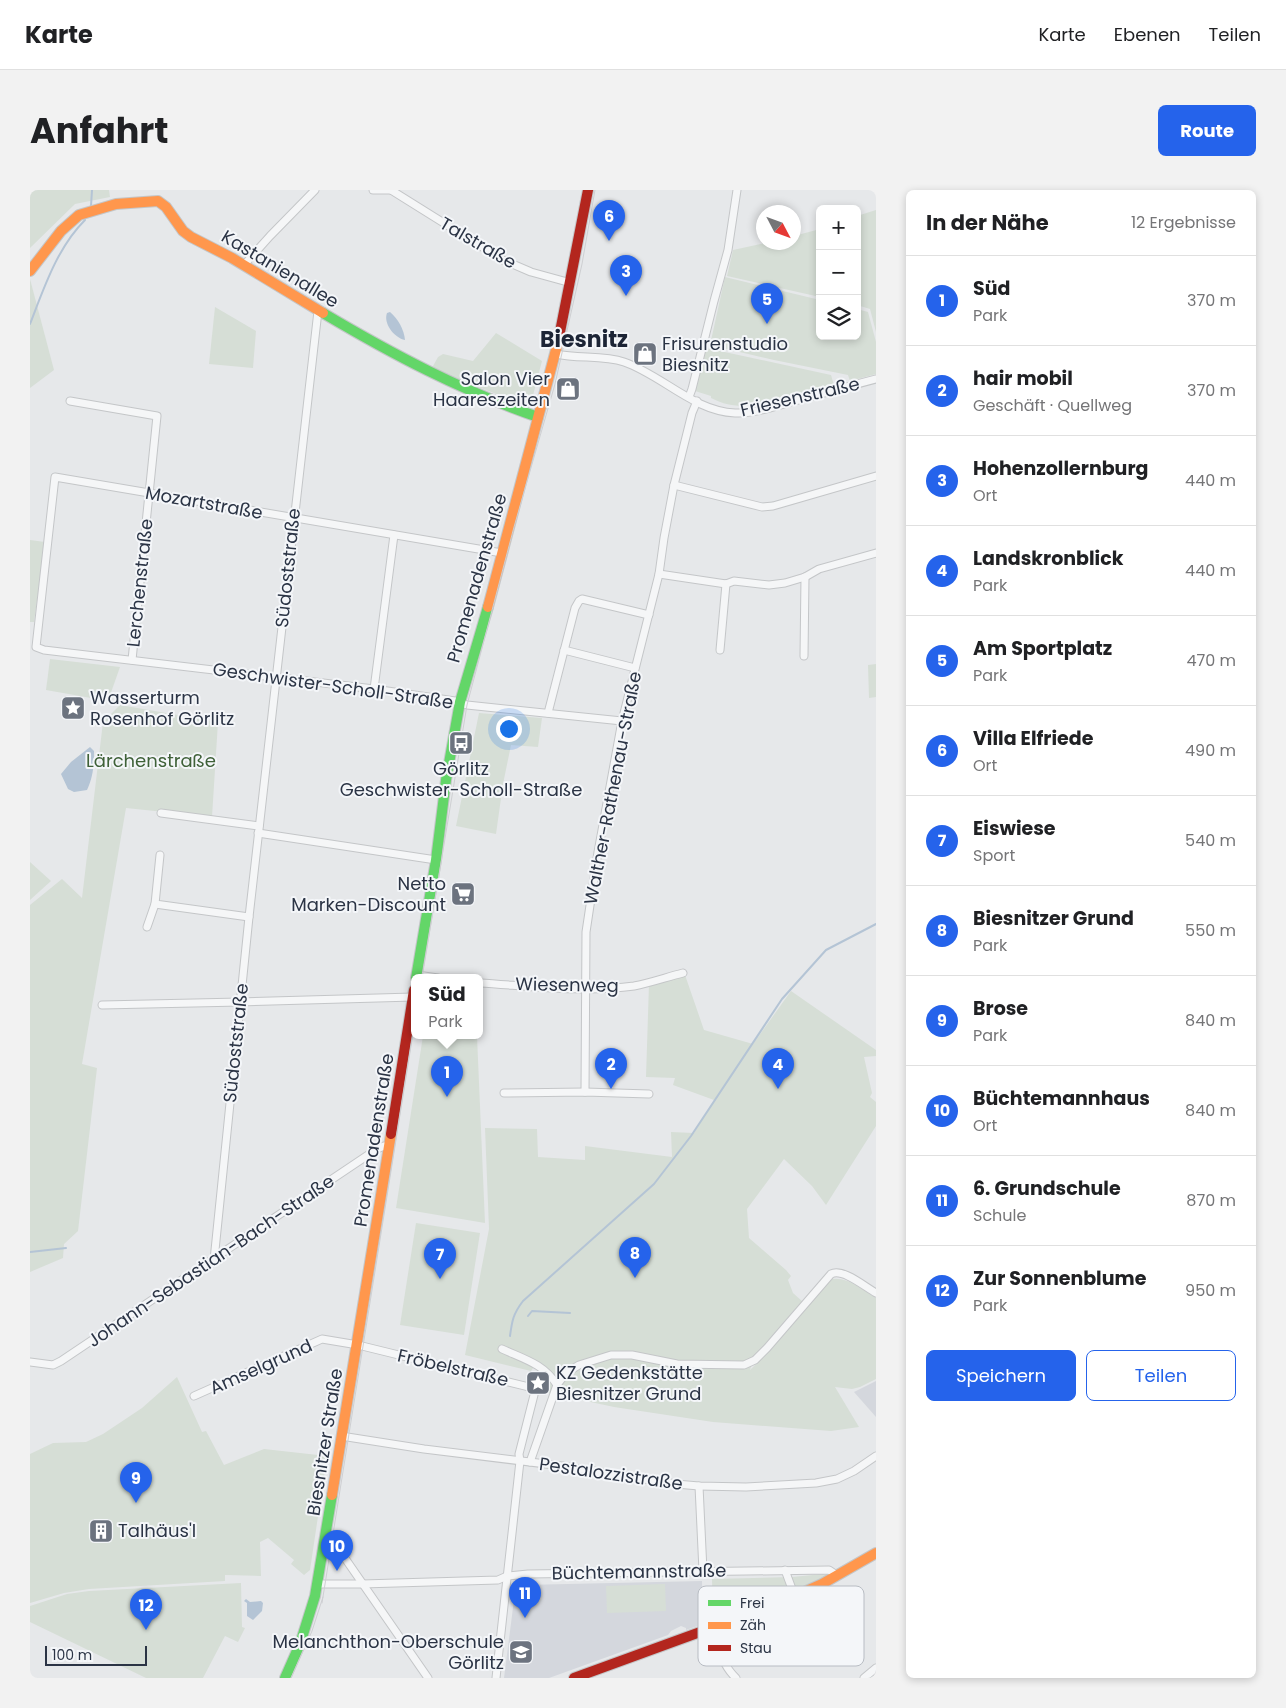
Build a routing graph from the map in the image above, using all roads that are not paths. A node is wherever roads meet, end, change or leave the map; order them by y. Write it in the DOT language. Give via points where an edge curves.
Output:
graph roads {
  1 [pos="315,190"];
  2 [pos="373,190"];
  3 [pos="391,190"];
  4 [pos="588,190"];
  5 [pos="737,190"];
  6 [pos="244,265"];
  7 [pos="30,272"];
  8 [pos="571,283"];
  9 [pos="318,311"];
  10 [pos="556,354"];
  11 [pos="876,379"];
  12 [pos="689,397"];
  13 [pos="70,401"];
  14 [pos="697,401"];
  15 [pos="538,417"];
  16 [pos="876,476"];
  17 [pos="674,485"];
  18 [pos="149,493"];
  19 [pos="293,519"];
  20 [pos="394,535"];
  21 [pos="876,552"];
  22 [pos="502,553"];
  23 [pos="659,574"];
  24 [pos="805,577"];
  25 [pos="726,584"];
  26 [pos="649,615"];
  27 [pos="44,650"];
  28 [pos="564,650"];
  29 [pos="720,650"];
  30 [pos="804,656"];
  31 [pos="132,660"];
  32 [pos="636,668"];
  33 [pos="276,678"];
  34 [pos="374,689"];
  35 [pos="460,702"];
  36 [pos="548,713"];
  37 [pos="622,721"];
  38 [pos="161,813"];
  39 [pos="259,830"];
  40 [pos="160,855"];
  41 [pos="436,860"];
  42 [pos="155,904"];
  43 [pos="249,917"];
  44 [pos="147,927"];
  45 [pos="683,973"];
  46 [pos="417,974"];
  47 [pos="483,984"];
  48 [pos="585,988"];
  49 [pos="411,993"];
  50 [pos="240,1002"];
  51 [pos="102,1005"];
  52 [pos="411,1011"];
  53 [pos="585,1092"];
  54 [pos="504,1093"];
  55 [pos="648,1094"];
  56 [pos="389,1147"];
  57 [pos="214,1260"];
  58 [pos="876,1293"];
  59 [pos="365,1295"];
  60 [pos="358,1345"];
  61 [pos="502,1349"];
  62 [pos="30,1362"];
  63 [pos="557,1385"];
  64 [pos="194,1396"];
  65 [pos="341,1436"];
  66 [pos="876,1456"];
  67 [pos="520,1461"];
  68 [pos="530,1462"];
  69 [pos="699,1486"];
  70 [pos="340,1551"];
  71 [pos="876,1553"];
  72 [pos="785,1570"];
  73 [pos="703,1571"];
  74 [pos="507,1576"];
  75 [pos="838,1576"];
  76 [pos="318,1584"];
  77 [pos="362,1584"];
  78 [pos="791,1586"];
  79 [pos="818,1586"];
  80 [pos="698,1633"];
  81 [pos="726,1666"];
  82 [pos="876,1668"];
  83 [pos="285,1678"];
  84 [pos="428,1678"];
  85 [pos="496,1678"];
  86 [pos="574,1678"];
  87 [pos="736,1678"];
  88 [pos="864,1678"];
  1 -- 6 [label="street"];
  2 -- 3 [label="street"];
  3 -- 8 [label="street, Talstraße" via="503,260"];
  4 -- 8 [label="main road, Promenadenstraße"];
  5 -- 12 [label="street" via="728,250"];
  6 -- 7 [label="main road, Kastanienallee" via="185,233 164,204 150,201 116,204 79,215 69,222"];
  6 -- 9 [label="main road, Kastanienallee"];
  8 -- 10 [label="main road, Promenadenstraße"];
  9 -- 15 [label="main road, Kastanienallee" via="440,378"];
  9 -- 19 [label="street, Südoststraße"];
  10 -- 12 [label="street, Friesenstraße" via="624,362"];
  10 -- 15 [label="main road, Promenadenstraße"];
  11 -- 14 [label="street, Friesenstraße" via="770,408 738,413"];
  12 -- 14 [label="street, Friesenstraße"];
  13 -- 18 [label="street, Lerchenstraße" via="157,416"];
  14 -- 17 [label="street, Walther-Rathenau-Straße"];
  15 -- 22 [label="main road, Promenadenstraße"];
  16 -- 17 [label="street" via="762,507"];
  17 -- 23 [label="street, Walther-Rathenau-Straße"];
  18 -- 19 [label="street, Mozartstraße"];
  18 -- 27 [label="street, Mozartstraße" via="55,477 36,647"];
  18 -- 31 [label="street, Lerchenstraße"];
  19 -- 20 [label="street, Mozartstraße"];
  19 -- 33 [label="street, Südoststraße"];
  20 -- 22 [label="street, Mozartstraße"];
  20 -- 34 [label="street"];
  21 -- 24 [label="street" via="819,569"];
  22 -- 35 [label="main road, Promenadenstraße"];
  23 -- 25 [label="street"];
  23 -- 26 [label="street, Walther-Rathenau-Straße"];
  24 -- 25 [label="street" via="774,585 734,581"];
  24 -- 30 [label="street"];
  25 -- 29 [label="street"];
  26 -- 28 [label="street" via="582,599 575,608"];
  26 -- 32 [label="street, Walther-Rathenau-Straße"];
  27 -- 31 [label="street, Geschwister-Scholl-Straße"];
  28 -- 32 [label="street"];
  28 -- 36 [label="street"];
  31 -- 33 [label="street, Geschwister-Scholl-Straße"];
  32 -- 37 [label="street, Walther-Rathenau-Straße"];
  33 -- 34 [label="street, Geschwister-Scholl-Straße"];
  33 -- 39 [label="street, Südoststraße"];
  34 -- 35 [label="street, Geschwister-Scholl-Straße"];
  35 -- 36 [label="street, Geschwister-Scholl-Straße"];
  35 -- 41 [label="main road, Promenadenstraße"];
  36 -- 37 [label="street, Geschwister-Scholl-Straße"];
  37 -- 48 [label="street, Walther-Rathenau-Straße" via="586,932"];
  38 -- 39 [label="street"];
  39 -- 41 [label="street"];
  39 -- 43 [label="street, Südoststraße"];
  40 -- 42 [label="street"];
  41 -- 46 [label="main road, Promenadenstraße"];
  42 -- 43 [label="street"];
  42 -- 44 [label="street"];
  43 -- 50 [label="street, Südoststraße"];
  45 -- 48 [label="street, Wiesenweg" via="635,986"];
  47 -- 48 [label="street, Wiesenweg"];
  48 -- 53 [label="street, Walther-Rathenau-Straße"];
  49 -- 50 [label="street"];
  50 -- 51 [label="street"];
  50 -- 57 [label="street, Südoststraße"];
  52 -- 56 [label="main road, Promenadenstraße"];
  53 -- 54 [label="street"];
  53 -- 55 [label="street"];
  56 -- 57 [label="street, Johann-Sebastian-Bach-Straße" via="376,1149"];
  56 -- 59 [label="main road, Promenadenstraße"];
  57 -- 62 [label="street, Johann-Sebastian-Bach-Straße" via="62,1361 53,1365"];
  58 -- 63 [label="street" via="836,1272 768,1348 744,1365 678,1364 632,1355 611,1355 579,1365 566,1373"];
  59 -- 60 [label="main road, Biesnitzer Straße"];
  60 -- 64 [label="street, Amselgrund" via="322,1339"];
  60 -- 65 [label="main road, Biesnitzer Straße"];
  60 -- 67 [label="street, Fröbelstraße" via="533,1388"];
  61 -- 63 [label="street" via="542,1368"];
  63 -- 68 [label="street"];
  65 -- 67 [label="street, Pestalozzistraße"];
  65 -- 76 [label="main road, Biesnitzer Straße"];
  66 -- 69 [label="street, Pestalozzistraße" via="837,1479 816,1483"];
  67 -- 68 [label="street, Pestalozzistraße"];
  67 -- 74 [label="street"];
  68 -- 69 [label="street, Pestalozzistraße"];
  69 -- 73 [label="street"];
  70 -- 77 [label="street"];
  71 -- 75 [label="main road"];
  72 -- 73 [label="street, Büchtemannstraße"];
  72 -- 75 [label="street, Büchtemannstraße" via="829,1570"];
  72 -- 78 [label="street"];
  73 -- 74 [label="street, Büchtemannstraße"];
  74 -- 77 [label="street, Büchtemannstraße" via="498,1580"];
  74 -- 85 [label="street"];
  75 -- 79 [label="main road"];
  76 -- 77 [label="street, Büchtemannstraße"];
  76 -- 83 [label="main road, Biesnitzer Straße" via="301,1642"];
  77 -- 84 [label="street"];
  80 -- 86 [label="main road"];
  81 -- 87 [label="street"];
  82 -- 88 [label="street"];
}
